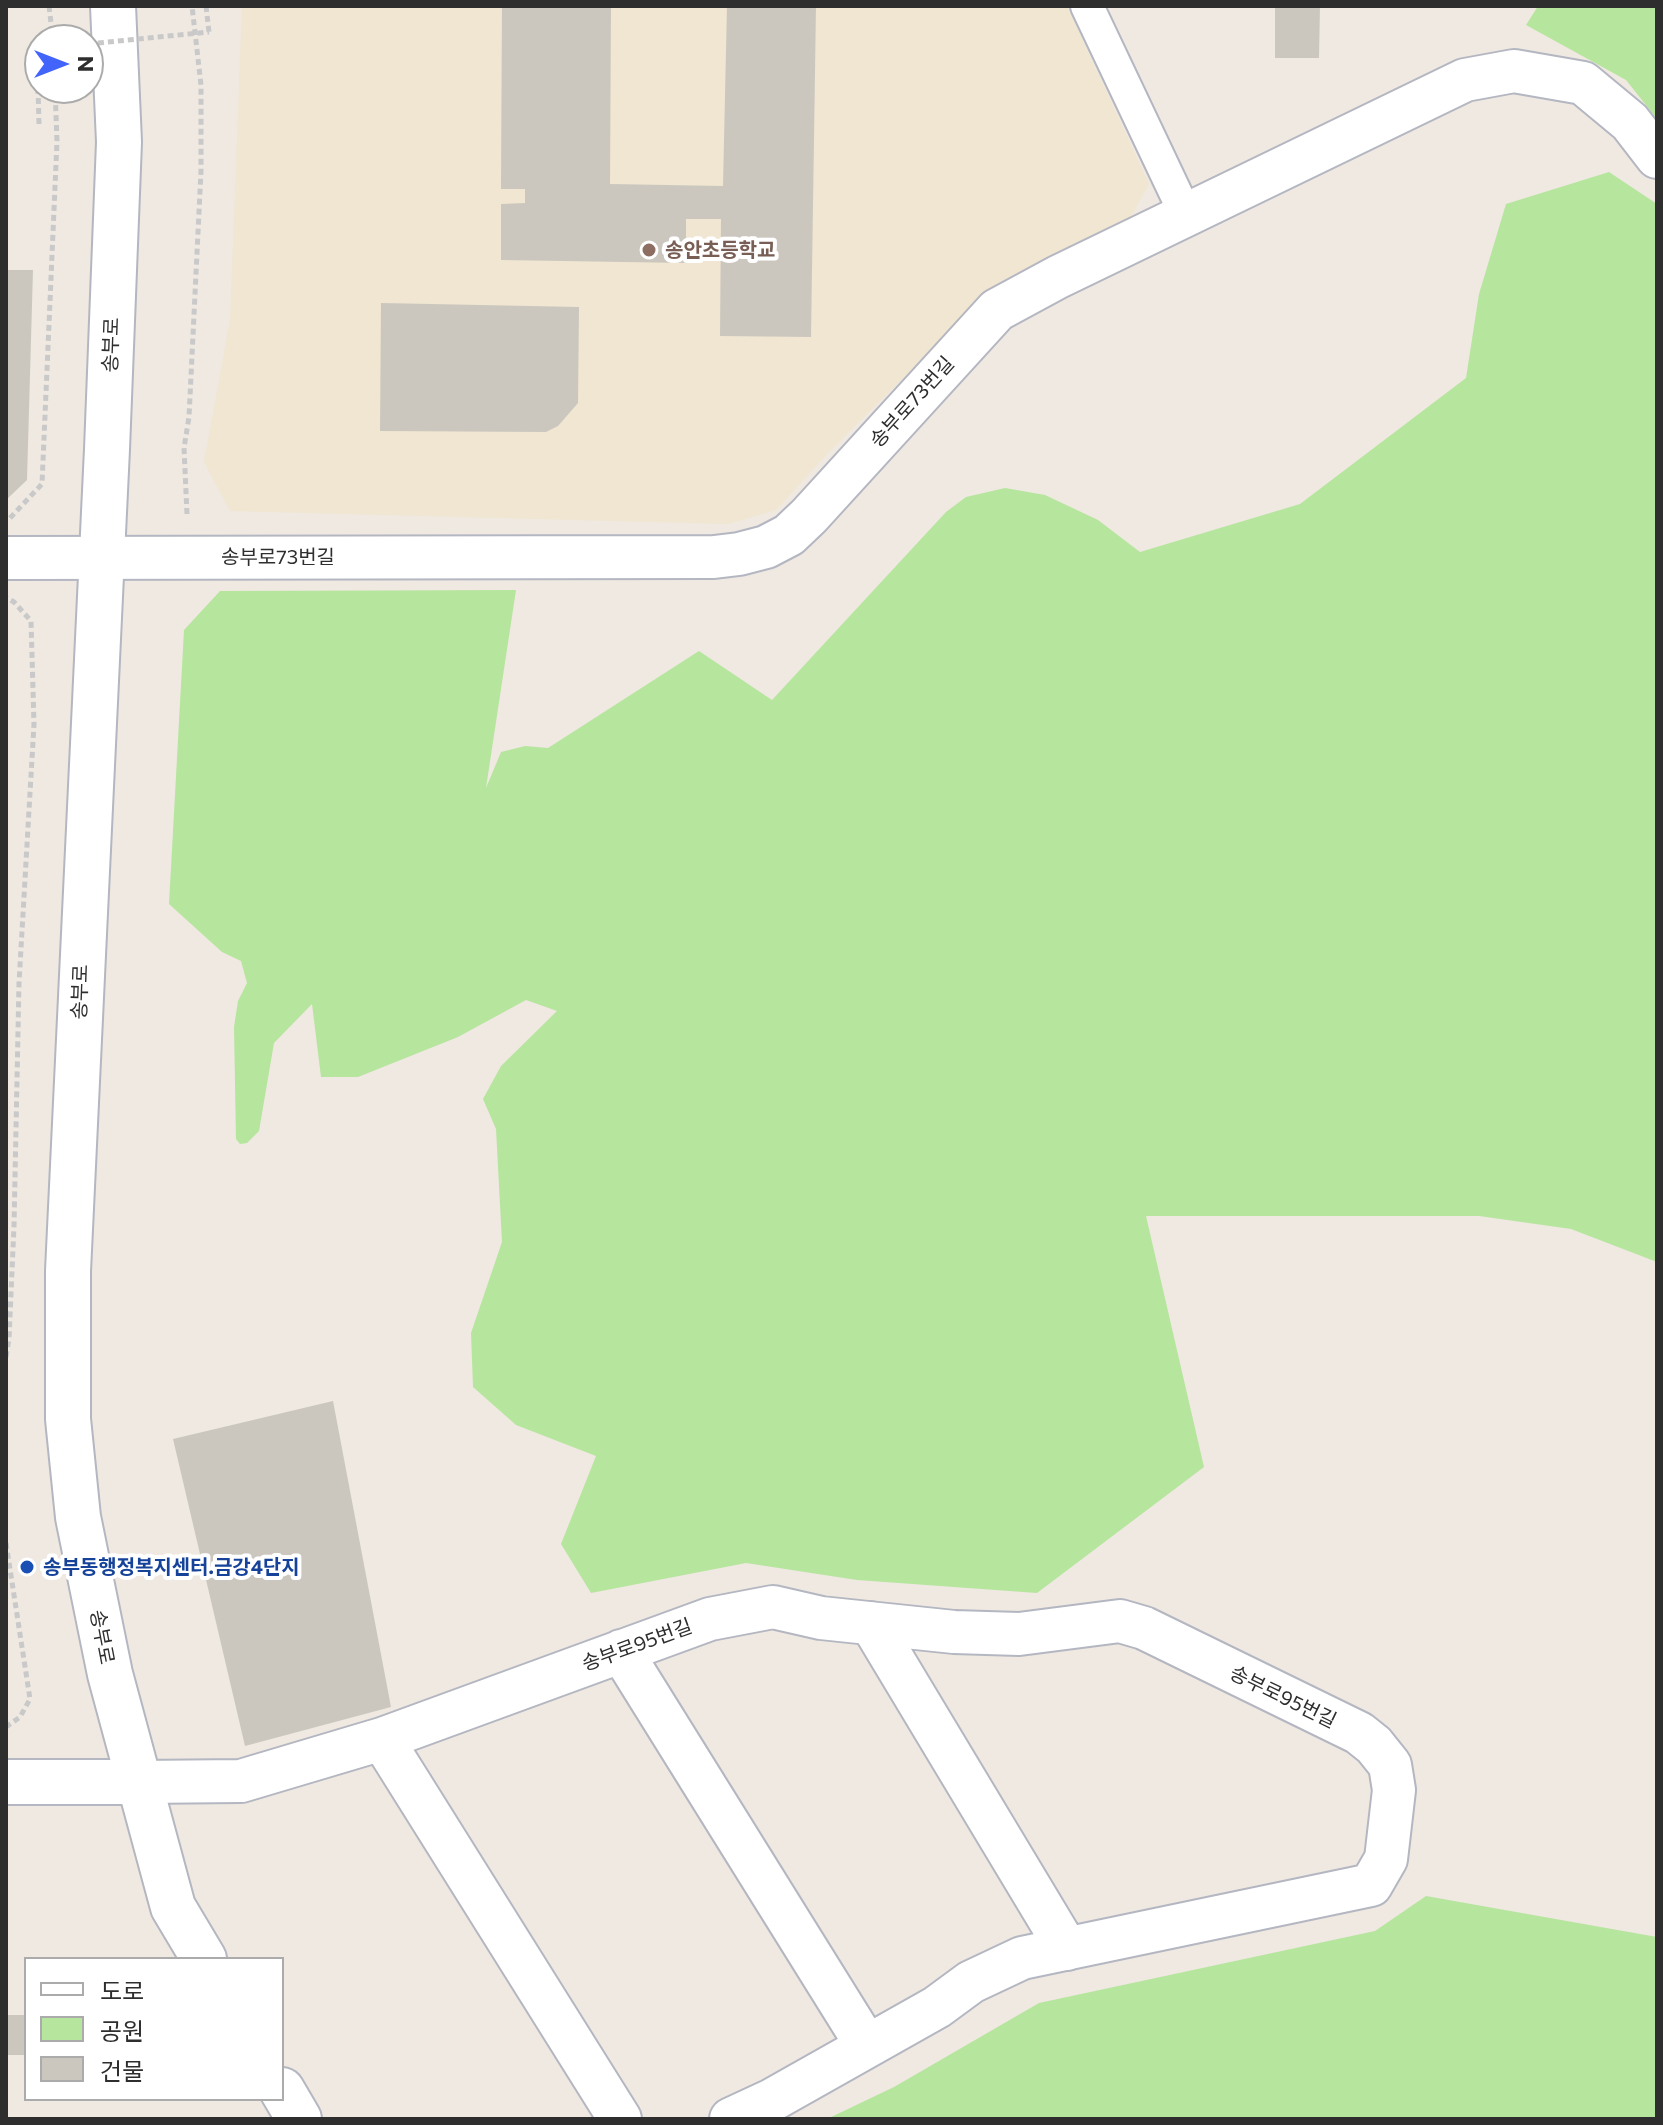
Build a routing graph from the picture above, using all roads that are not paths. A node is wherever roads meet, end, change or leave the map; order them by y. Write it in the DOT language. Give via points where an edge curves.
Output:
graph roads {
  1 [pos="113,6"];
  2 [pos="1087,6"];
  3 [pos="1657,157"];
  4 [pos="1186,215"];
  5 [pos="102,556"];
  6 [pos="6,558"];
  7 [pos="871,1623"];
  8 [pos="621,1651"];
  9 [pos="382,1739"];
  10 [pos="6,1764"];
  11 [pos="135,1772"];
  12 [pos="6,1782"];
  13 [pos="1067,1949"];
  14 [pos="203,1957"];
  15 [pos="867,2046"];
  16 [pos="284,2093"];
  17 [pos="299,2119"];
  18 [pos="620,2119"];
  19 [pos="731,2119"];
  1 -- 5 [label="street, 송부로" via="119,142"];
  2 -- 4 [label="street"];
  3 -- 4 [label="street, 송부로73번길" via="1630,122 1583,83 1514,71 1465,80"];
  4 -- 5 [label="street, 송부로73번길" via="997,310 809,516 766,547 714,557"];
  5 -- 6 [label="street, 송부로73번길"];
  5 -- 11 [label="street, 송부로" via="70,1225 68,1419 78,1517"];
  7 -- 8 [label="street, 송부로95번길" via="773,1607 710,1619"];
  7 -- 13 [label="street"];
  7 -- 13 [label="street, 송부로95번길" via="1019,1634 1120,1621 1359,1733 1390,1765 1394,1790 1386,1859 1371,1885"];
  8 -- 9 [label="street, 송부로95번길"];
  8 -- 15 [label="street"];
  9 -- 11 [label="street, 송부로95번길" via="241,1781"];
  9 -- 18 [label="street"];
  10 -- 11 [label="street"];
  11 -- 12 [label="street"];
  11 -- 14 [label="street, 송부로" via="173,1907"];
  13 -- 15 [label="street, 송부로95번길" via="1022,1958 971,1982"];
  15 -- 19 [label="street, 송부로95번길"];
  16 -- 17 [label="street"];
}
